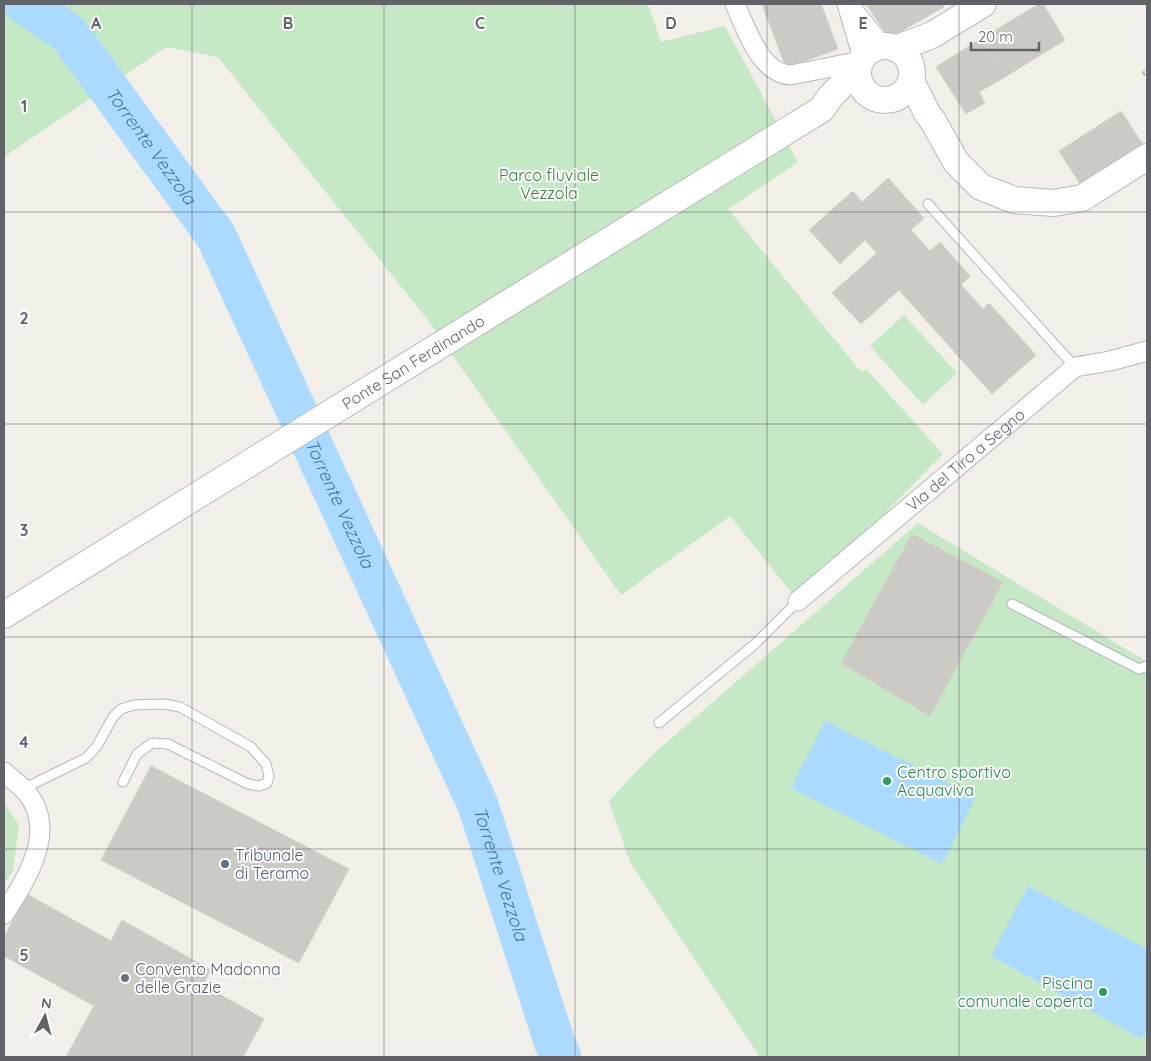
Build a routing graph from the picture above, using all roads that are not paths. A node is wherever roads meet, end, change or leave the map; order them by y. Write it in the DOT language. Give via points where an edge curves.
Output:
graph roads {
  1 [pos="735,4"];
  2 [pos="847,4"];
  3 [pos="983,4"];
  4 [pos="884,61"];
  5 [pos="878,98"];
  6 [pos="822,109"];
  7 [pos="927,113"];
  8 [pos="1147,157"];
  9 [pos="928,204"];
  10 [pos="1147,350"];
  11 [pos="1075,367"];
  12 [pos="798,602"];
  13 [pos="1012,604"];
  14 [pos="4,615"];
  15 [pos="1147,666"];
  16 [pos="659,723"];
  17 [pos="4,772"];
  18 [pos="123,782"];
  19 [pos="23,789"];
  20 [pos="4,914"];
  1 -- 4 [label="street" via="757,50 774,71 782,75"];
  2 -- 4 [label="street"];
  3 -- 4 [label="street"];
  4 -- 5 [label="street" via="858,76 860,84"];
  4 -- 5 [label="street, Ponte San Ferdinando" via="907,90 899,96"];
  4 -- 6 [label="street, Ponte San Ferdinando" via="830,97"];
  4 -- 7 [label="street"];
  5 -- 6 [label="street, Ponte San Ferdinando"];
  5 -- 7 [label="street"];
  6 -- 14 [label="street, Ponte San Ferdinando"];
  7 -- 8 [label="street" via="956,162 968,175 981,187 1014,200 1054,203 1082,198"];
  9 -- 11 [label="lane"];
  10 -- 11 [label="street"];
  11 -- 12 [label="street, Via del Tiro a Segno"];
  12 -- 16 [label="lane" via="755,644"];
  13 -- 15 [label="lane" via="1139,669"];
  17 -- 19 [label="street"];
  18 -- 19 [label="lane" via="137,754 152,742 168,744 248,784 259,786 267,783 269,776 266,764 251,747 180,707 134,705 121,709 86,758"];
  19 -- 20 [label="street" via="35,806 40,836 23,885"];
}
